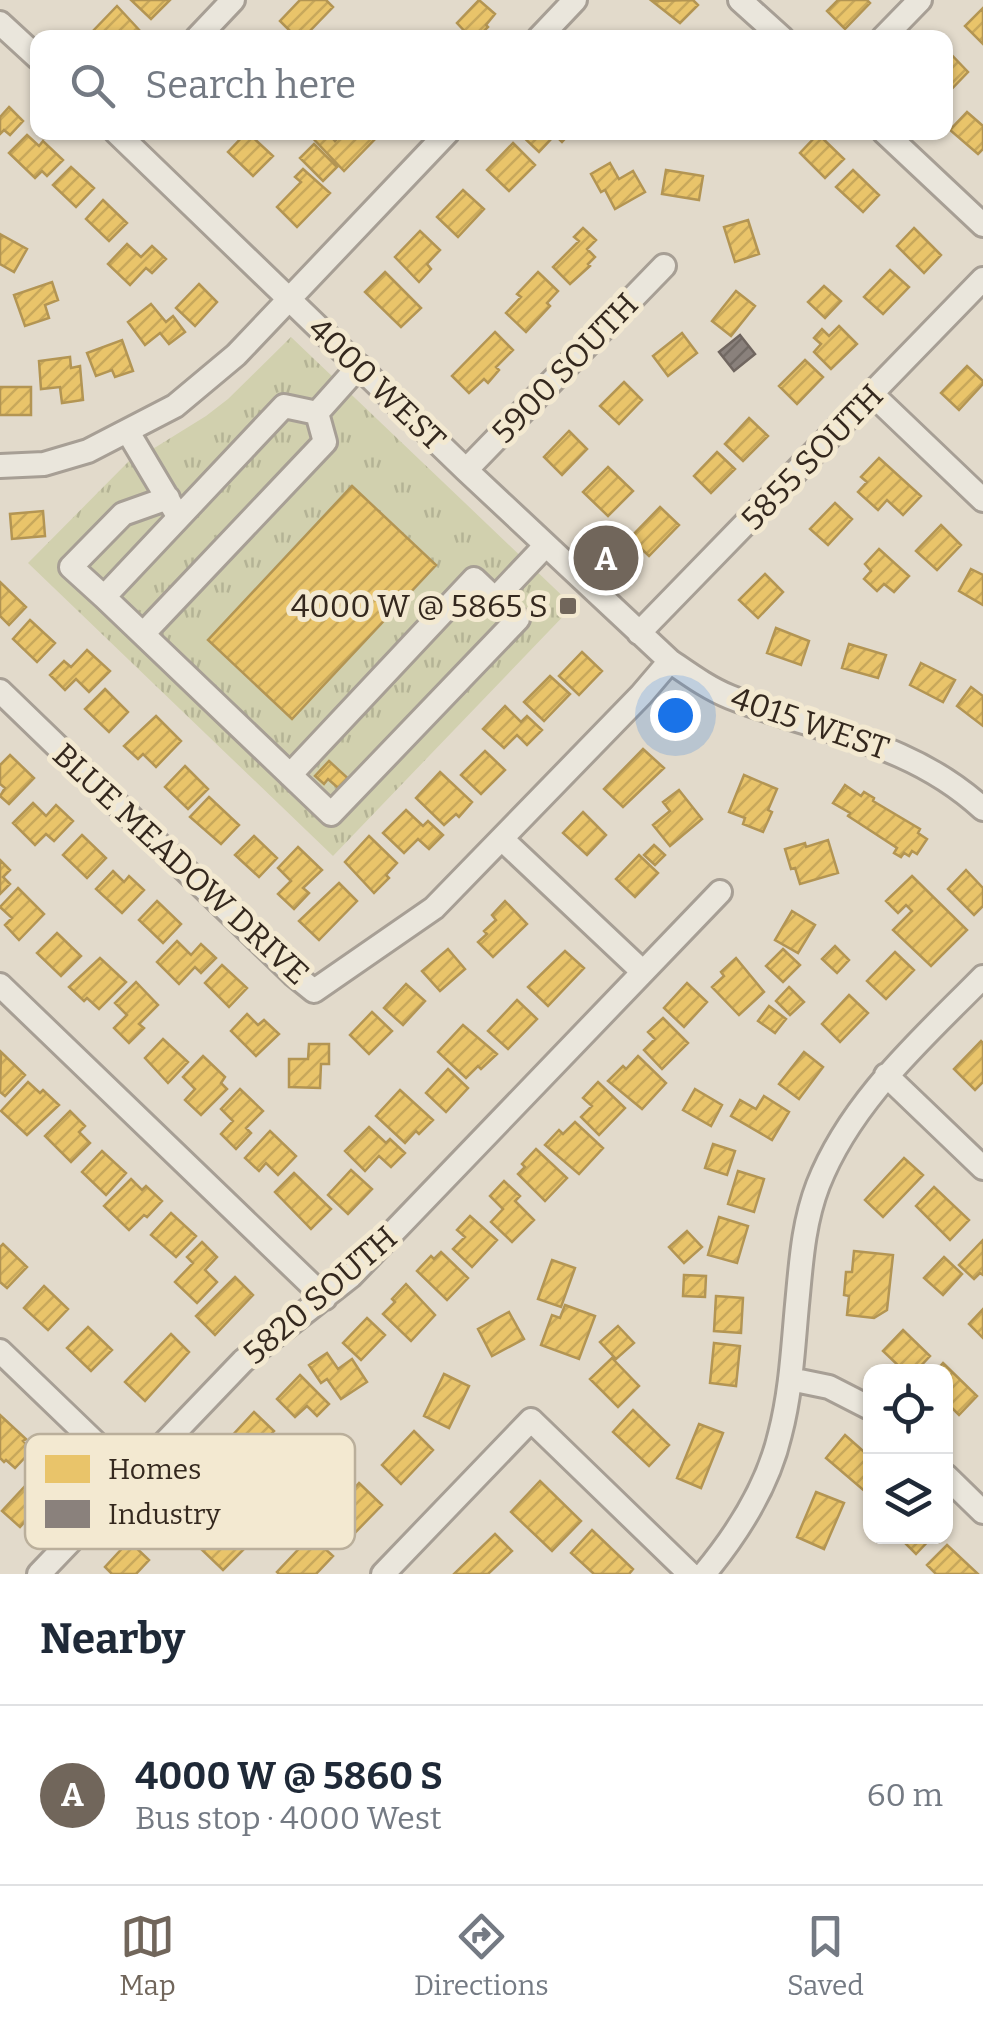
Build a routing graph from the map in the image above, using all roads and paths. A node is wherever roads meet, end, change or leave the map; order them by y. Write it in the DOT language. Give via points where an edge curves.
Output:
graph roads {
  1 [pos="233,0"];
  2 [pos="575,0"];
  3 [pos="740,0"];
  4 [pos="920,0"];
  5 [pos="0,23"];
  6 [pos="205,30"];
  7 [pos="547,30"];
  8 [pos="773,30"];
  9 [pos="891,30"];
  10 [pos="30,51"];
  11 [pos="124,140"];
  12 [pos="440,140"];
  13 [pos="893,140"];
  14 [pos="983,225"];
  15 [pos="664,266"];
  16 [pos="983,279"];
  17 [pos="288,299"];
  18 [pos="360,366"];
  19 [pos="872,394"];
  20 [pos="317,413"];
  21 [pos="128,432"];
  22 [pos="0,466"];
  23 [pos="466,470"];
  24 [pos="983,500"];
  25 [pos="173,508"];
  26 [pos="546,545"];
  27 [pos="104,597"];
  28 [pos="495,598"];
  29 [pos="143,634"];
  30 [pos="639,634"];
  31 [pos="670,661"];
  32 [pos="0,691"];
  33 [pos="290,775"];
  34 [pos="983,809"];
  35 [pos="502,839"];
  36 [pos="720,892"];
  37 [pos="643,972"];
  38 [pos="983,977"];
  39 [pos="0,984"];
  40 [pos="886,1076"];
  41 [pos="983,1168"];
  42 [pos="325,1298"];
  43 [pos="0,1351"];
  44 [pos="790,1379"];
  45 [pos="863,1404"];
  46 [pos="86,1434"];
  47 [pos="174,1434"];
  48 [pos="953,1483"];
  49 [pos="983,1512"];
  50 [pos="63,1549"];
  51 [pos="39,1574"];
  52 [pos="383,1574"];
  53 [pos="690,1574"];
  54 [pos="704,1574"];
  1 -- 6 [label="street"];
  2 -- 7 [label="street"];
  3 -- 8 [label="street"];
  4 -- 9 [label="street"];
  5 -- 10 [label="street"];
  11 -- 17 [label="street, 4000 WEST"];
  12 -- 17 [label="street"];
  13 -- 14 [label="street"];
  15 -- 23 [label="street, 5900 SOUTH"];
  16 -- 19 [label="street, 5855 SOUTH"];
  17 -- 18 [label="street, 4000 WEST"];
  17 -- 21 [label="street" via="206,382"];
  18 -- 20 [label="street"];
  18 -- 23 [label="street, 4000 WEST"];
  19 -- 24 [label="street"];
  19 -- 30 [label="street, 5855 SOUTH"];
  20 -- 25 [label="street" via="284,406"];
  20 -- 29 [label="street" via="325,442"];
  21 -- 22 [label="street" via="44,464"];
  21 -- 25 [label="street"];
  23 -- 26 [label="street, 4000 WEST"];
  25 -- 27 [label="street"];
  25 -- 27 [label="street" via="123,514 71,567"];
  26 -- 28 [label="street"];
  26 -- 30 [label="street, 4000 WEST"];
  27 -- 29 [label="street"];
  28 -- 33 [label="street" via="474,579"];
  28 -- 33 [label="street" via="518,619 331,814"];
  29 -- 33 [label="street"];
  30 -- 31 [label="street, 4015 WEST"];
  31 -- 34 [label="street, 4015 WEST" via="726,696 928,768"];
  31 -- 35 [label="street, BLUE MEADOW DRIVE"];
  32 -- 35 [label="street, BLUE MEADOW DRIVE" via="314,990 434,908"];
  35 -- 37 [label="street"];
  36 -- 37 [label="street, 5820 SOUTH"];
  37 -- 42 [label="street, 5820 SOUTH"];
  38 -- 40 [label="street"];
  39 -- 42 [label="street"];
  40 -- 41 [label="street"];
  40 -- 44 [label="street" via="836,1146 804,1230"];
  42 -- 47 [label="street, 5820 SOUTH" via="243,1361"];
  43 -- 46 [label="street"];
  44 -- 45 [label="street" via="830,1387"];
  44 -- 54 [label="street" via="780,1436 759,1491"];
  48 -- 49 [label="street"];
  50 -- 51 [label="street, 5820 SOUTH"];
  52 -- 53 [label="street" via="531,1420"];
}
